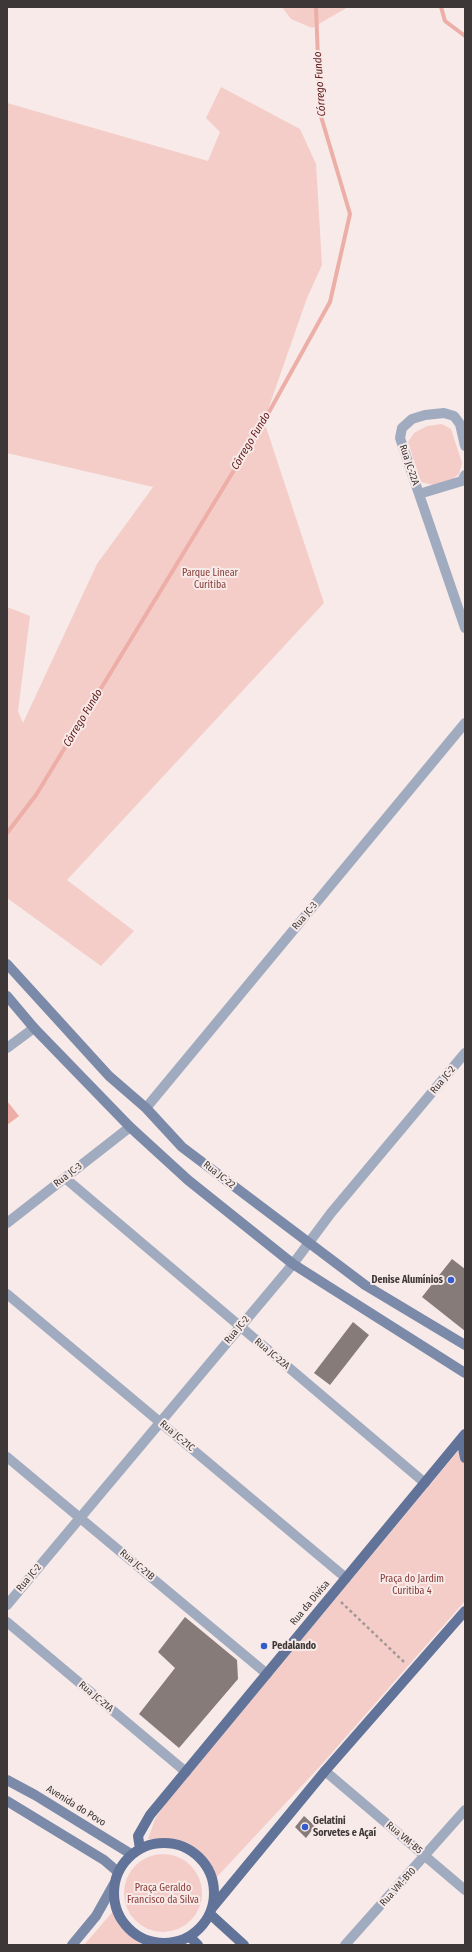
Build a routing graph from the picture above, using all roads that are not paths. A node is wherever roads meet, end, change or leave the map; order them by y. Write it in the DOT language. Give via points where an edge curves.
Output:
graph roads {
  1 [pos="465,446"];
  2 [pos="465,475"];
  3 [pos="420,494"];
  4 [pos="465,628"];
  5 [pos="465,723"];
  6 [pos="7,964"];
  7 [pos="7,996"];
  8 [pos="34,1028"];
  9 [pos="7,1048"];
  10 [pos="465,1054"];
  11 [pos="146,1108"];
  12 [pos="130,1127"];
  13 [pos="65,1178"];
  14 [pos="7,1223"];
  15 [pos="308,1243"];
  16 [pos="293,1264"];
  17 [pos="7,1294"];
  18 [pos="240,1327"];
  19 [pos="465,1345"];
  20 [pos="465,1373"];
  21 [pos="160,1422"];
  22 [pos="463,1436"];
  23 [pos="7,1457"];
  24 [pos="465,1458"];
  25 [pos="425,1483"];
  26 [pos="80,1518"];
  27 [pos="346,1578"];
  28 [pos="7,1604"];
  29 [pos="465,1611"];
  30 [pos="7,1622"];
  31 [pos="267,1674"];
  32 [pos="325,1770"];
  33 [pos="186,1772"];
  34 [pos="7,1780"];
  35 [pos="7,1801"];
  36 [pos="465,1810"];
  37 [pos="140,1848"];
  38 [pos="131,1854"];
  39 [pos="426,1856"];
  40 [pos="118,1872"];
  41 [pos="114,1884"];
  42 [pos="465,1890"];
  43 [pos="211,1911"];
  44 [pos="190,1937"];
  45 [pos="177,1944"];
  46 [pos="72,1945"];
  47 [pos="198,1945"];
  48 [pos="244,1945"];
  49 [pos="345,1945"];
  1 -- 3 [label="street, Rua JC-22A" via="460,424 454,416 444,413 412,419 402,428 400,438"];
  2 -- 3 [label="street, Rua JC-22A" via="462,481"];
  3 -- 4 [label="street, Rua JC-22A"];
  5 -- 11 [label="street, Rua JC-3"];
  6 -- 11 [label="main road, Rua JC-22" via="109,1076"];
  7 -- 8 [label="main road"];
  8 -- 9 [label="street"];
  8 -- 12 [label="main road"];
  10 -- 15 [label="street, Rua JC-2"];
  11 -- 15 [label="main road, Rua JC-22" via="182,1146"];
  12 -- 13 [label="street, Rua JC-3"];
  12 -- 16 [label="main road" via="188,1180"];
  13 -- 14 [label="street, Rua JC-3"];
  13 -- 18 [label="street, Rua JC-22A"];
  15 -- 16 [label="street, Rua JC-2"];
  15 -- 19 [label="main road, Rua JC-22" via="365,1285"];
  16 -- 18 [label="street, Rua JC-2"];
  16 -- 20 [label="main road"];
  17 -- 21 [label="street, Rua JC-21C"];
  18 -- 21 [label="street, Rua JC-2"];
  18 -- 25 [label="street, Rua JC-22A"];
  21 -- 26 [label="street, Rua JC-2"];
  21 -- 27 [label="street, Rua JC-21C"];
  22 -- 24 [label="main road"];
  22 -- 25 [label="main road, Rua da Divisa"];
  23 -- 26 [label="street, Rua JC-21B"];
  25 -- 27 [label="main road, Rua da Divisa"];
  26 -- 28 [label="street, Rua JC-2"];
  26 -- 31 [label="street, Rua JC-21B"];
  27 -- 31 [label="main road, Rua da Divisa"];
  29 -- 32 [label="main road"];
  30 -- 33 [label="street, Rua JC-21A"];
  31 -- 33 [label="main road, Rua da Divisa"];
  32 -- 39 [label="street, Rua VM-B5"];
  32 -- 43 [label="main road"];
  33 -- 37 [label="main road, Rua da Divisa" via="150,1815 138,1836"];
  34 -- 38 [label="main road, Avenida do Povo"];
  35 -- 40 [label="main road" via="104,1860"];
  36 -- 39 [label="street, Rua VM-B10"];
  37 -- 38 [label="main road"];
  37 -- 43 [label="main road" via="156,1843 173,1844 188,1849 202,1860 210,1875 214,1891"];
  38 -- 40 [label="main road"];
  39 -- 42 [label="street, Rua VM-B5"];
  39 -- 49 [label="street, Rua VM-B10"];
  40 -- 41 [label="main road"];
  41 -- 45 [label="main road" via="117,1912 130,1931 144,1940 160,1944"];
  41 -- 46 [label="main road" via="96,1916"];
  43 -- 44 [label="main road" via="198,1931"];
  43 -- 48 [label="main road"];
  44 -- 45 [label="main road"];
  44 -- 47 [label="main road"];
}
